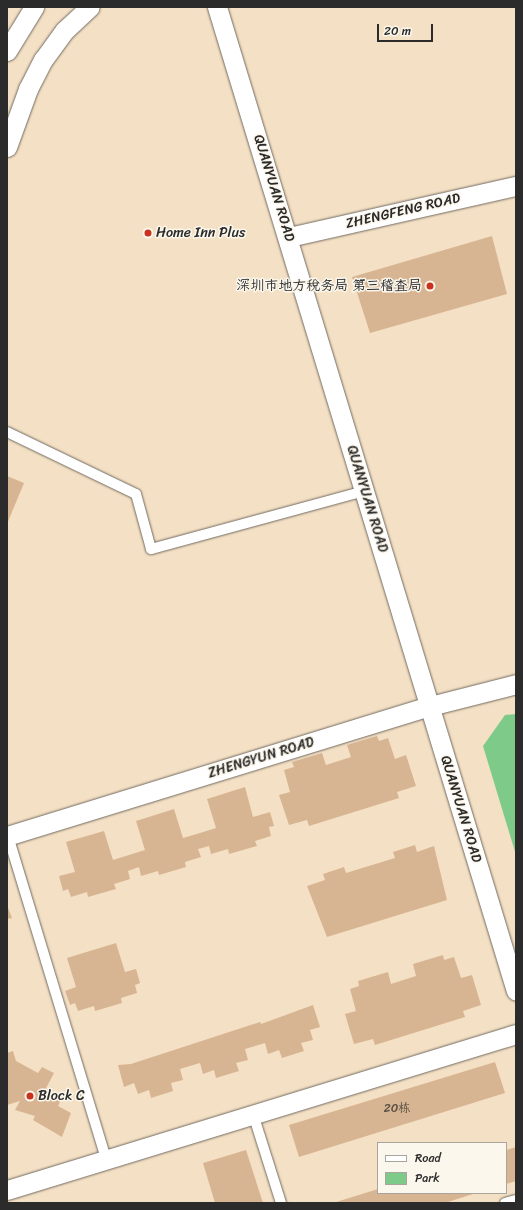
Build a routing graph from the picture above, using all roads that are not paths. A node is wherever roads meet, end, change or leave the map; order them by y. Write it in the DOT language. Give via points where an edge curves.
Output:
graph roads {
  1 [pos="34,7"];
  2 [pos="90,7"];
  3 [pos="217,7"];
  4 [pos="7,51"];
  5 [pos="7,147"];
  6 [pos="516,186"];
  7 [pos="289,237"];
  8 [pos="7,432"];
  9 [pos="365,491"];
  10 [pos="516,684"];
  11 [pos="430,706"];
  12 [pos="8,836"];
  13 [pos="516,991"];
  14 [pos="516,1034"];
  15 [pos="254,1114"];
  16 [pos="106,1160"];
  17 [pos="7,1190"];
  18 [pos="516,1200"];
  19 [pos="281,1203"];
  20 [pos="505,1203"];
  1 -- 4 [label="street"];
  2 -- 5 [label="street" via="64,31 43,60 28,89"];
  3 -- 7 [label="street, QUANYUAN ROAD"];
  6 -- 7 [label="street, ZHENGFENG ROAD"];
  7 -- 9 [label="street, QUANYUAN ROAD"];
  8 -- 9 [label="lane" via="136,494 151,548"];
  9 -- 11 [label="street, QUANYUAN ROAD"];
  10 -- 11 [label="street, ZHENGYUN ROAD"];
  11 -- 12 [label="street, ZHENGYUN ROAD"];
  11 -- 13 [label="street, QUANYUAN ROAD"];
  12 -- 16 [label="lane"];
  14 -- 15 [label="street"];
  15 -- 16 [label="street"];
  15 -- 19 [label="lane"];
  16 -- 17 [label="street"];
  18 -- 20 [label="lane"];
}
